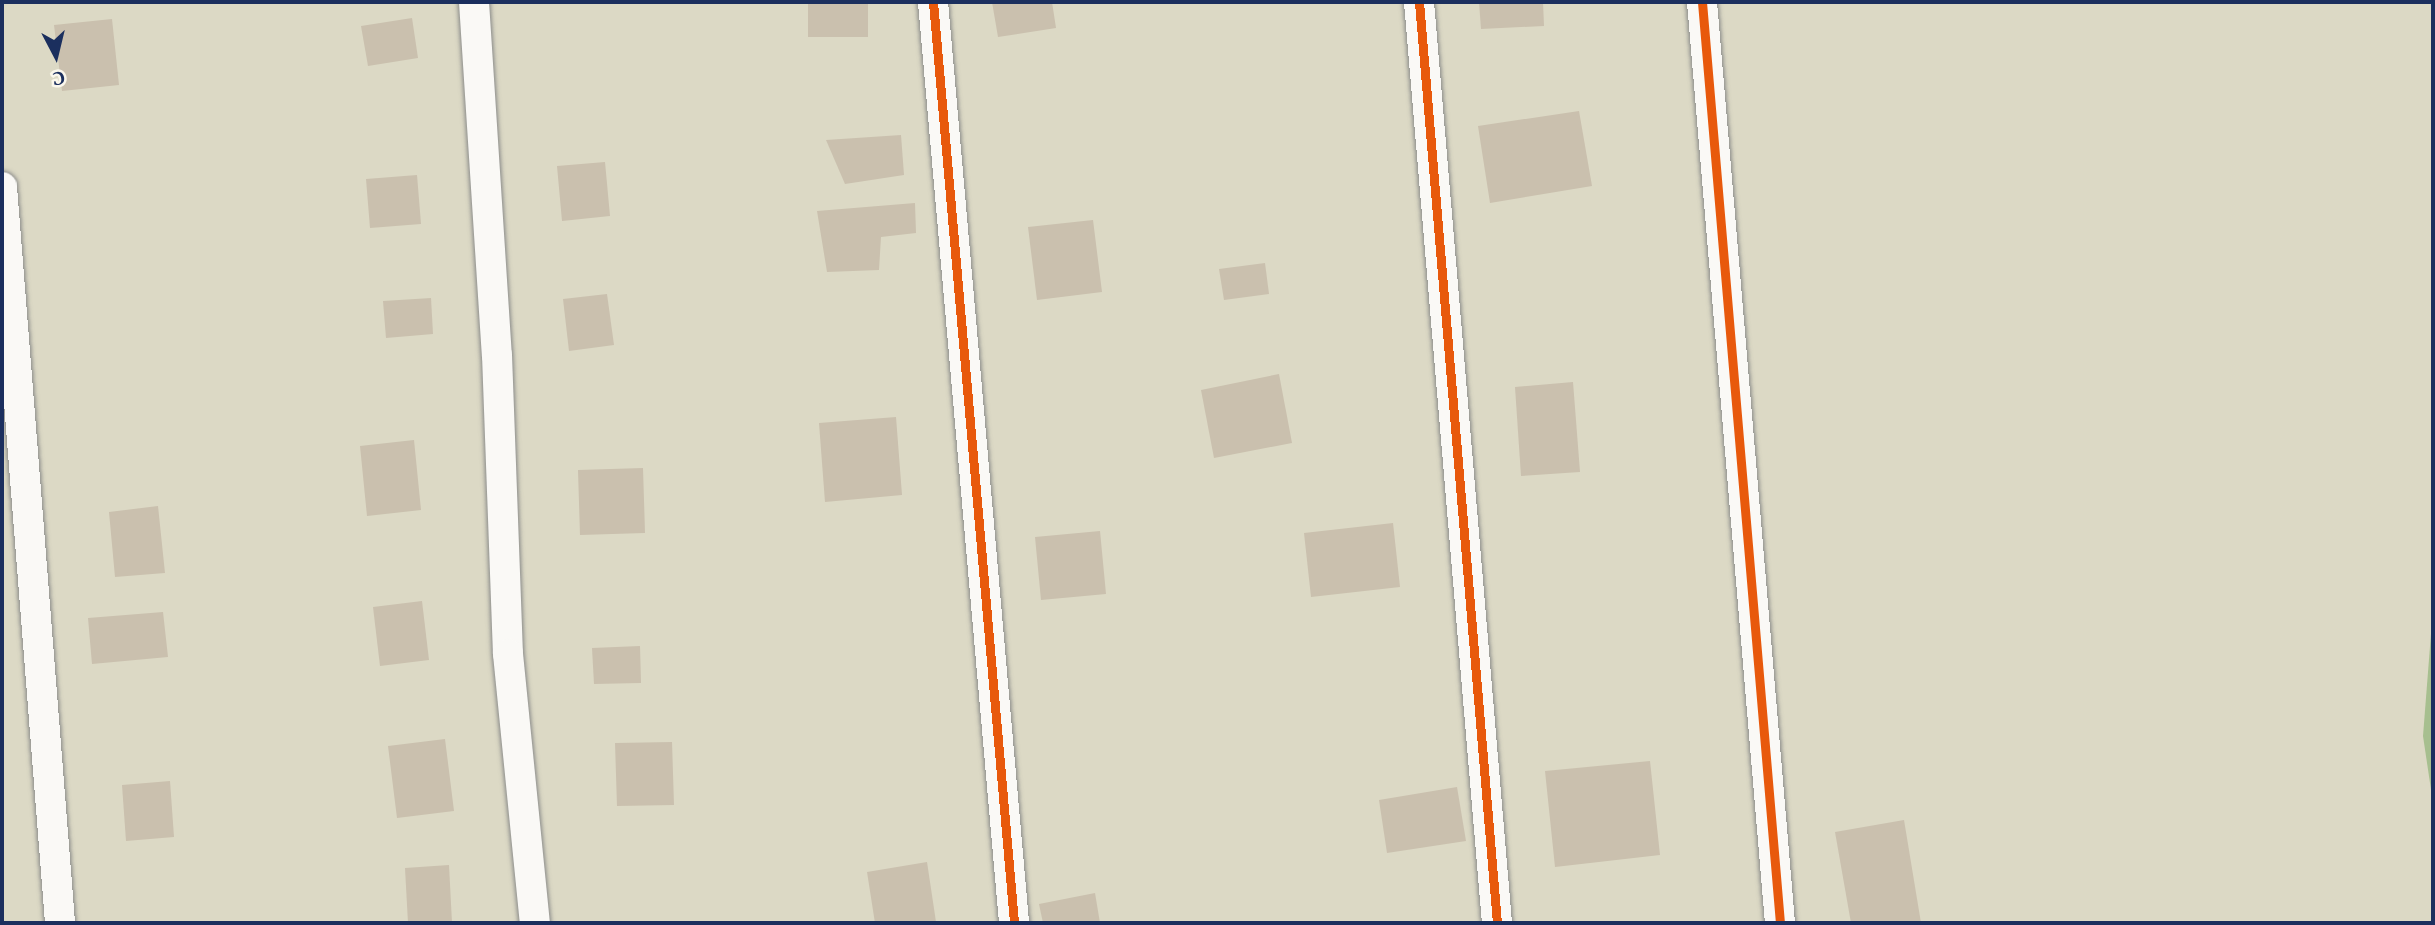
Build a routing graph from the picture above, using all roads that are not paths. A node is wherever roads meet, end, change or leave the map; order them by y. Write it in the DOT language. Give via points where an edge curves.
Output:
graph roads {
  1 [pos="474,2"];
  2 [pos="933,2"];
  3 [pos="1419,2"];
  4 [pos="1702,2"];
  5 [pos="2,187"];
  6 [pos="60,923"];
  7 [pos="535,923"];
  8 [pos="1014,923"];
  9 [pos="1497,923"];
  10 [pos="1780,923"];
  1 -- 7 [label="street" via="497,355 508,654"];
  2 -- 8 [label="street"];
  3 -- 9 [label="street"];
  4 -- 10 [label="street"];
  5 -- 6 [label="street"];
}
